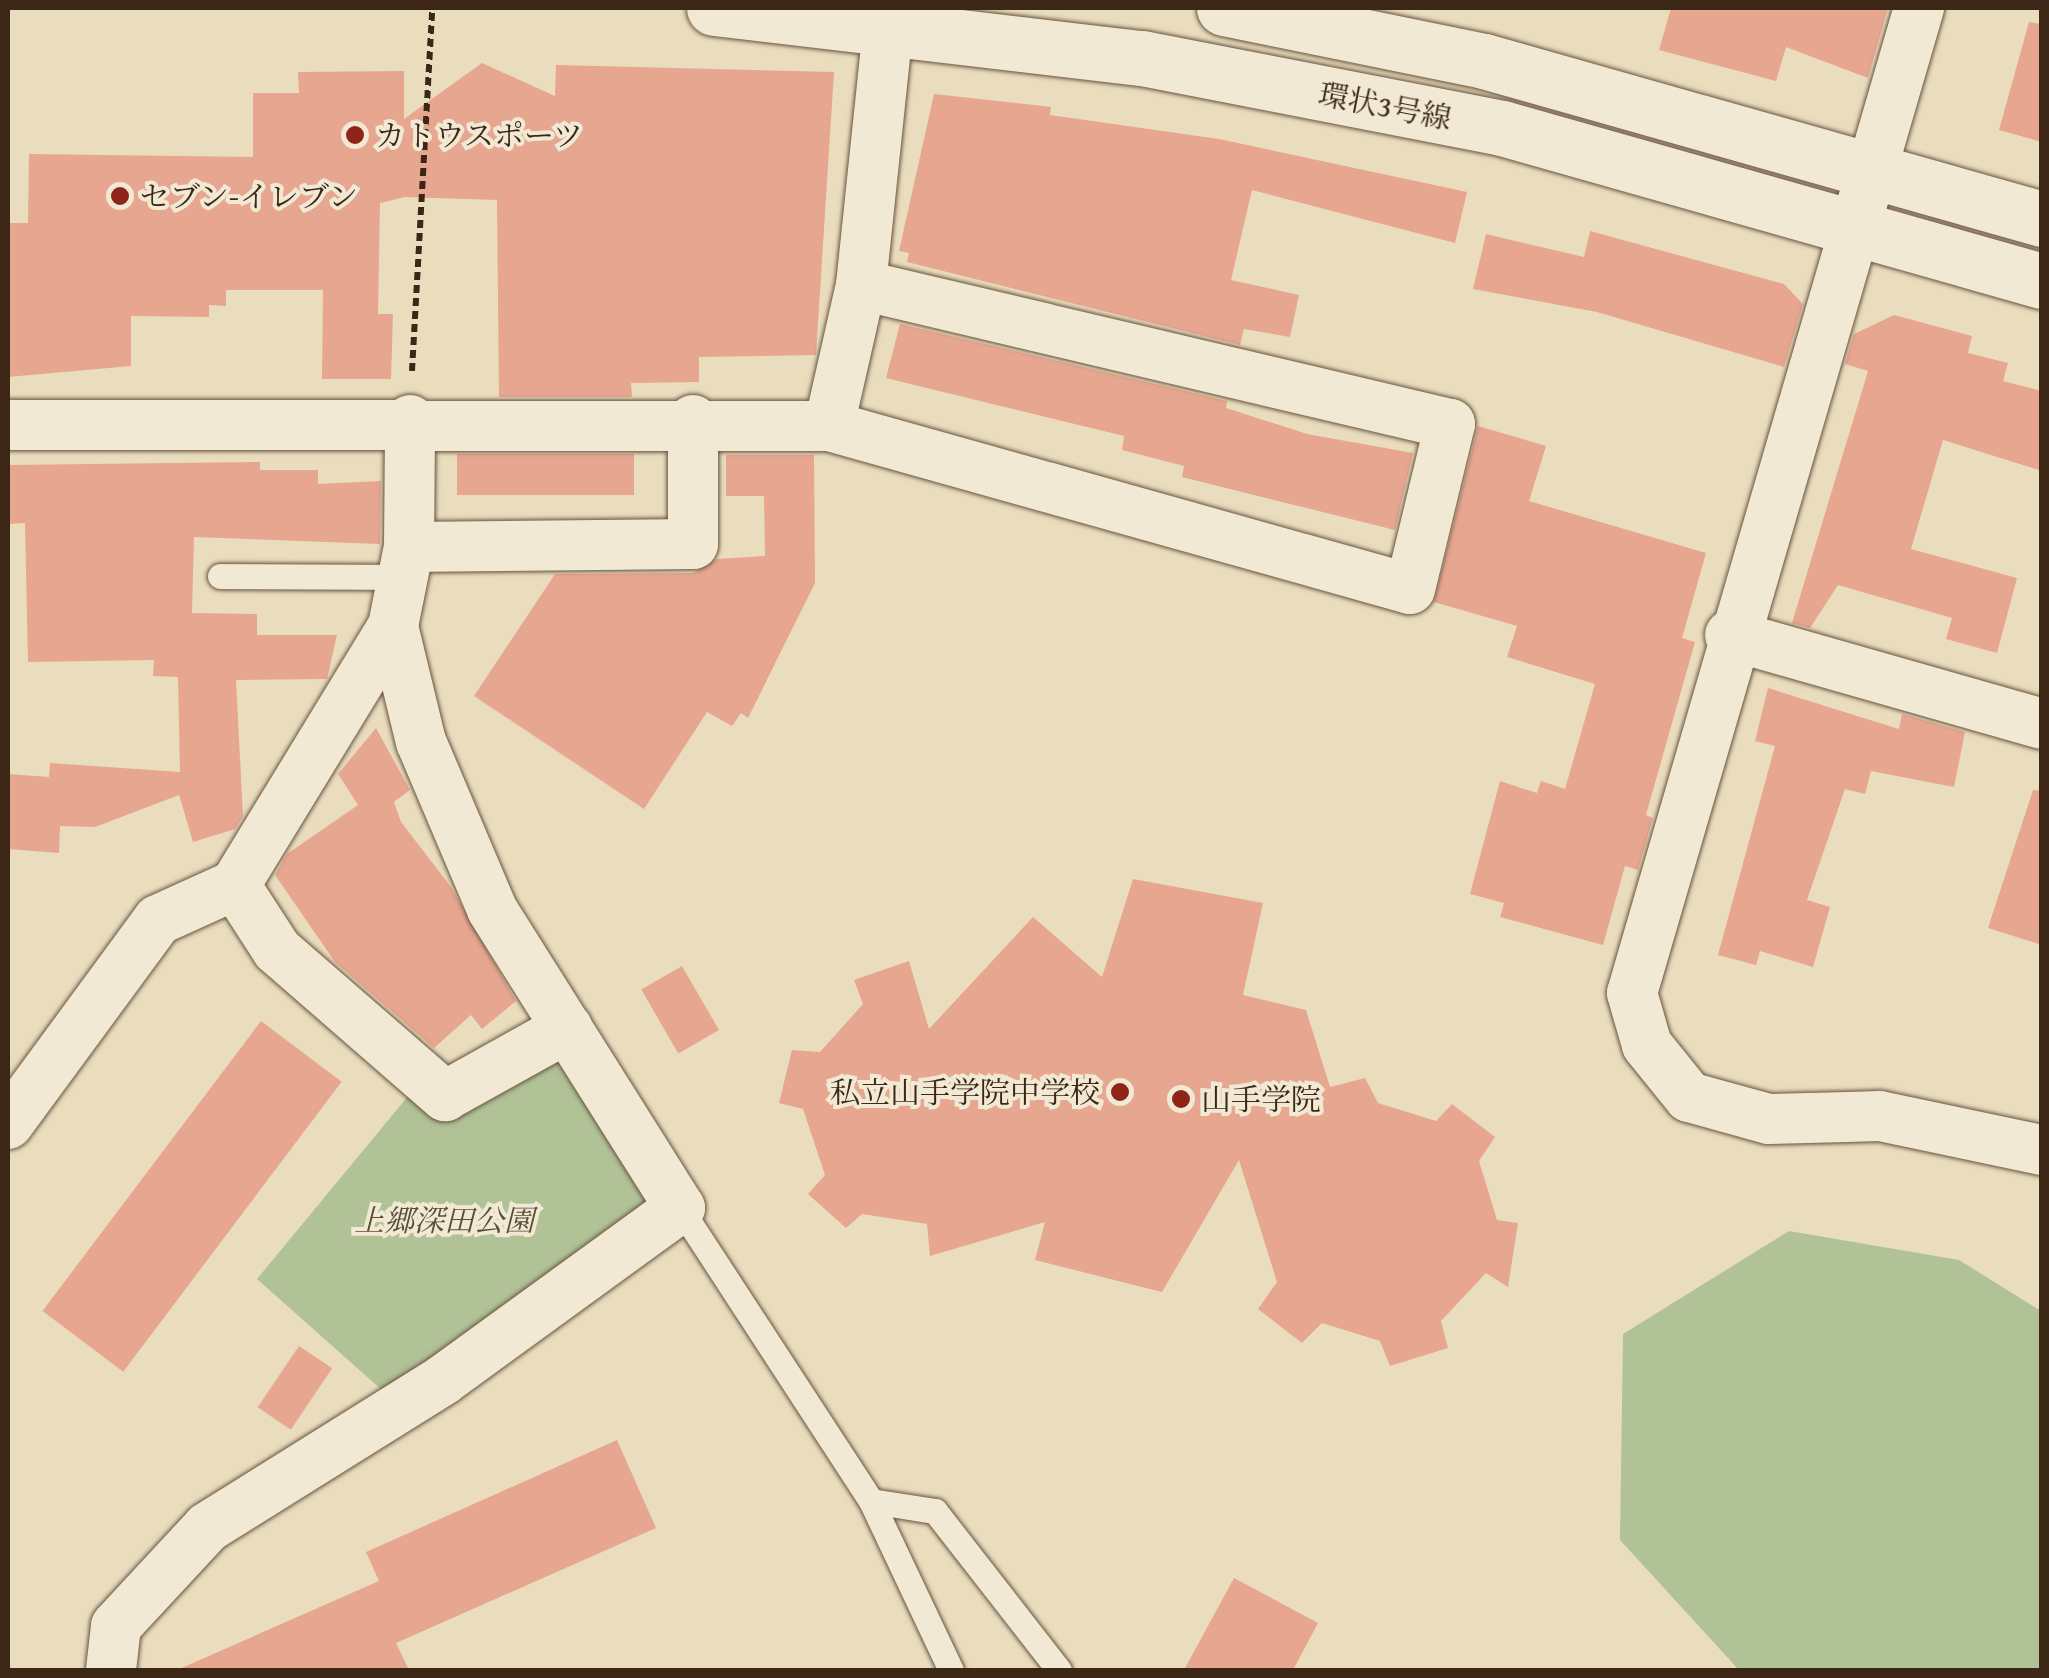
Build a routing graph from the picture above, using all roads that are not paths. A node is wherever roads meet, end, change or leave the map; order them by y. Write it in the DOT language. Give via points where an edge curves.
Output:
graph roads {
  1 [pos="714,8"];
  2 [pos="1224,8"];
  3 [pos="1919,8"];
  4 [pos="890,16"];
  5 [pos="1870,171"];
  6 [pos="2042,218"];
  7 [pos="1853,228"];
  8 [pos="2042,281"];
  9 [pos="861,285"];
  10 [pos="410,420"];
  11 [pos="693,420"];
  12 [pos="8,424"];
  13 [pos="829,426"];
  14 [pos="406,562"];
  15 [pos="220,576"];
  16 [pos="393,626"];
  17 [pos="1730,635"];
  18 [pos="2042,724"];
  19 [pos="235,885"];
  20 [pos="567,1028"];
  21 [pos="8,1124"];
  22 [pos="2042,1150"];
  23 [pos="680,1208"];
  24 [pos="872,1501"];
  25 [pos="112,1670"];
  26 [pos="951,1670"];
  27 [pos="1058,1670"];
  1 -- 4 [label="street, 環状3号線"];
  2 -- 5 [label="street" via="1484,61"];
  3 -- 5 [label="street"];
  4 -- 7 [label="street, 環状3号線" via="1502,128"];
  4 -- 9 [label="street"];
  5 -- 6 [label="street"];
  5 -- 7 [label="street"];
  7 -- 8 [label="street, 環状3号線"];
  7 -- 17 [label="street"];
  9 -- 13 [label="street"];
  9 -- 13 [label="street" via="1450,424 1410,589"];
  10 -- 11 [label="street"];
  10 -- 12 [label="street"];
  10 -- 14 [label="street"];
  11 -- 13 [label="street"];
  11 -- 14 [label="street" via="694,544"];
  14 -- 15 [label="lane"];
  14 -- 16 [label="street"];
  16 -- 19 [label="street"];
  16 -- 20 [label="street" via="421,742 478,876"];
  17 -- 18 [label="street"];
  17 -- 22 [label="street" via="1632,993 1647,1044 1689,1097 1769,1119 1880,1116"];
  19 -- 20 [label="street" via="277,950 446,1096"];
  19 -- 21 [label="street" via="158,920"];
  20 -- 23 [label="street"];
  23 -- 24 [label="lane"];
  23 -- 25 [label="street" via="443,1380 208,1528 116,1626"];
  24 -- 26 [label="lane"];
  24 -- 27 [label="lane" via="936,1511"];
}
